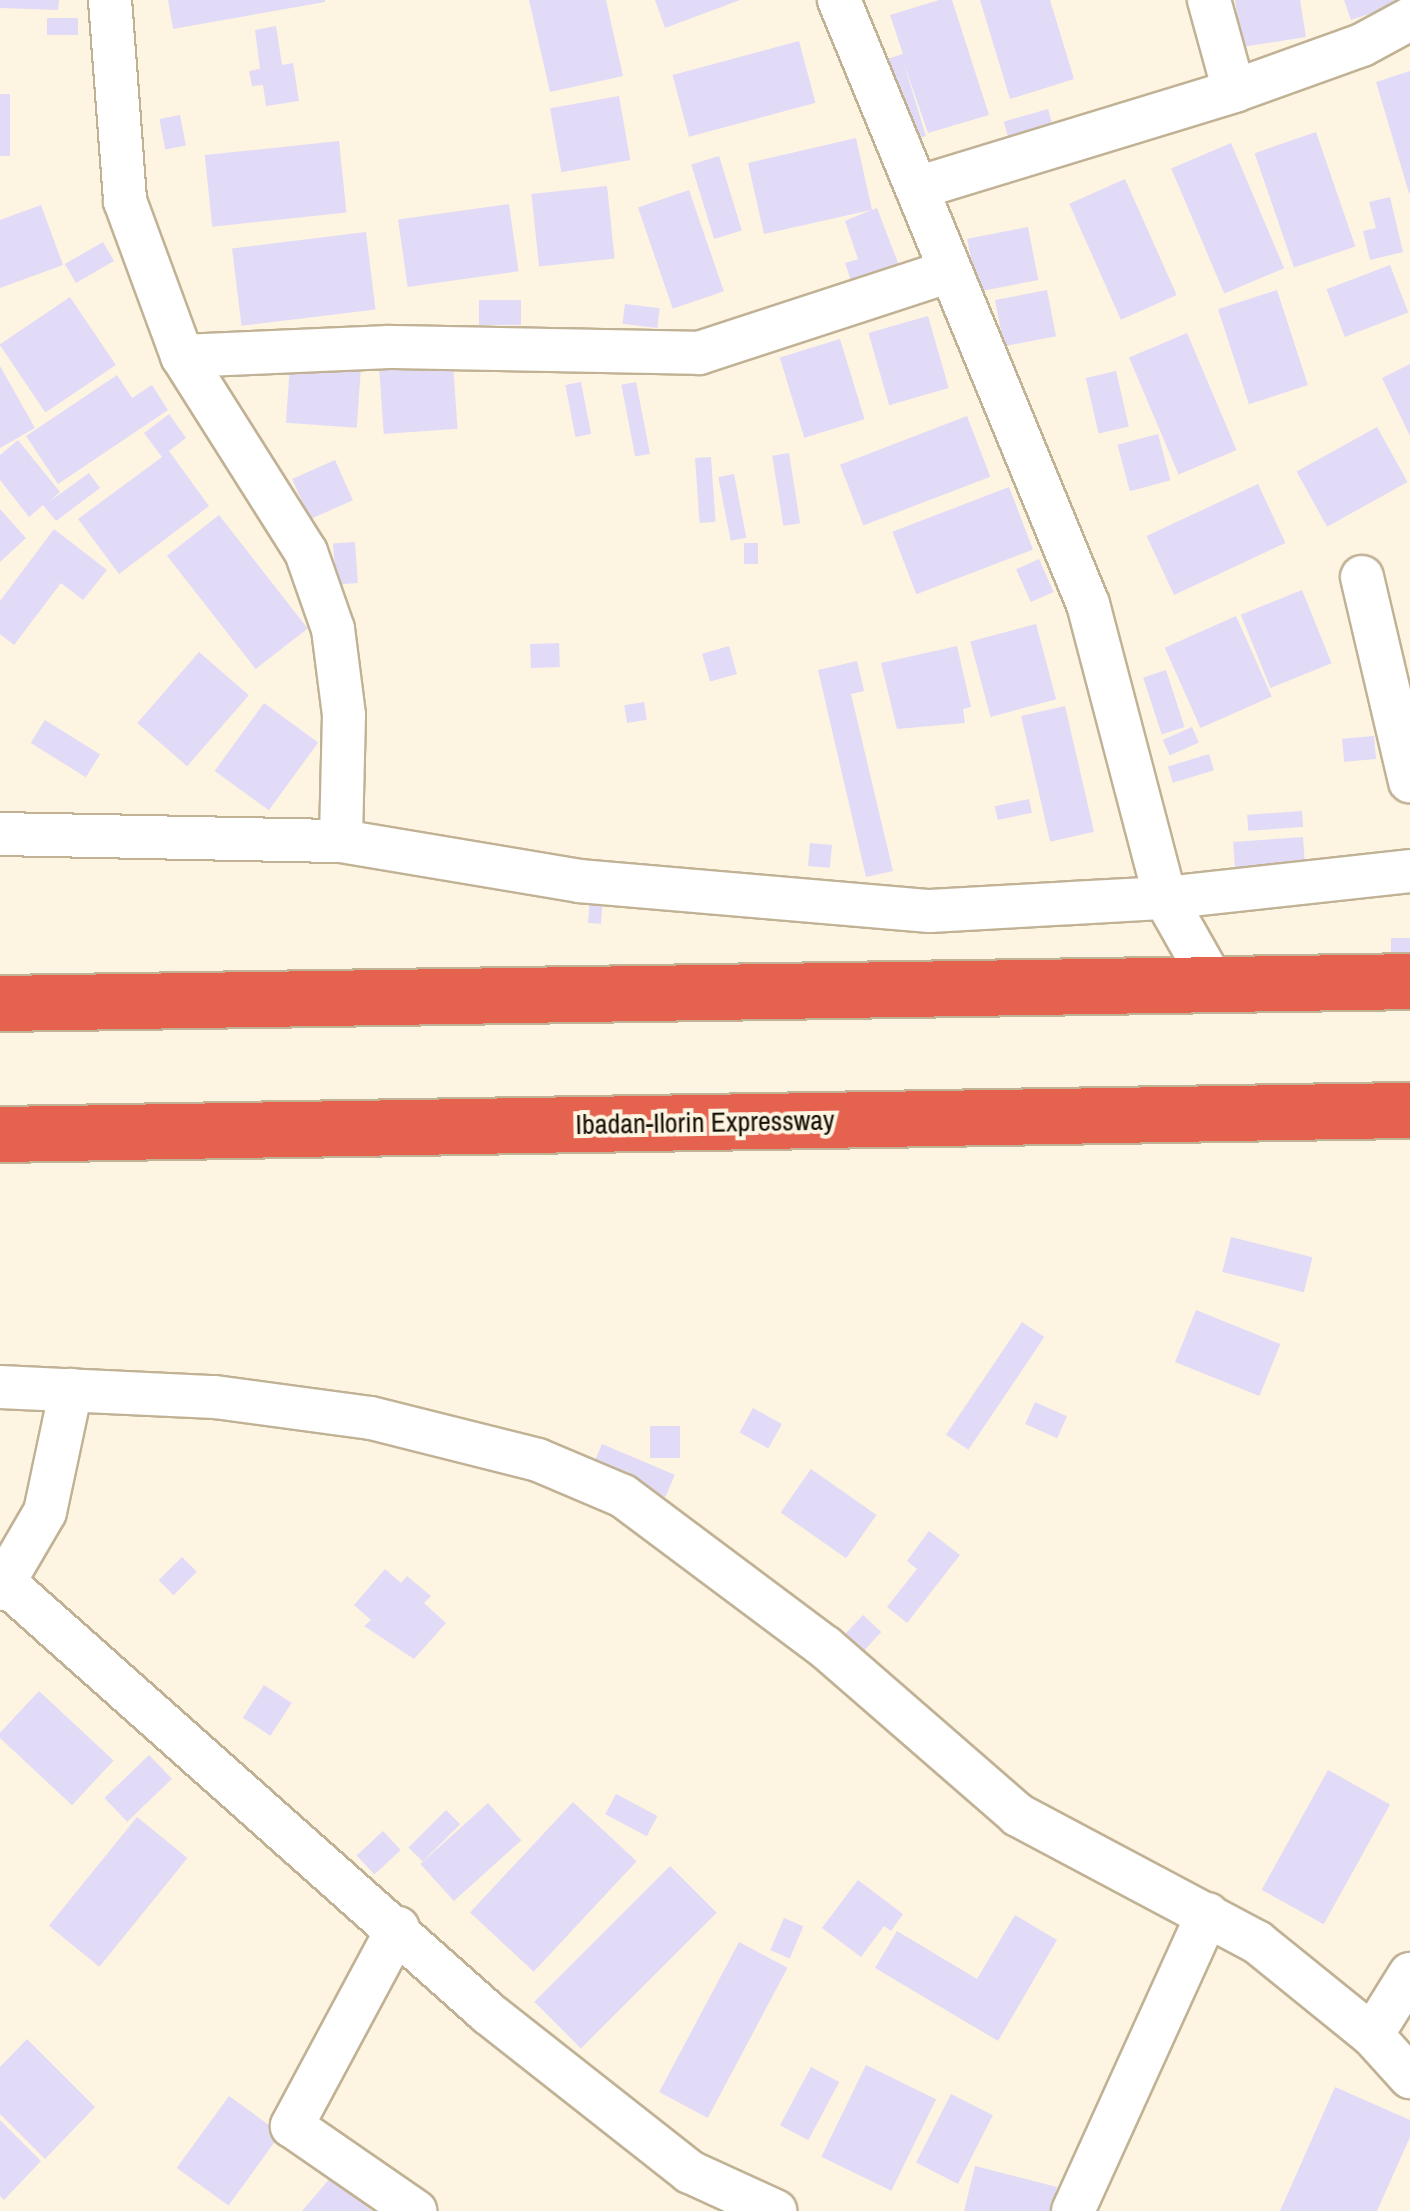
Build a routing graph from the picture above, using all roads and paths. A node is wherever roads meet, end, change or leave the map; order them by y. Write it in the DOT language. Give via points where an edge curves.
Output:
graph roads {
  1 [pos="110,0"];
  2 [pos="839,0"];
  3 [pos="1209,0"];
  4 [pos="1410,19"];
  5 [pos="1234,91"];
  6 [pos="916,188"];
  7 [pos="950,271"];
  8 [pos="182,356"];
  9 [pos="1362,577"];
  10 [pos="1410,781"];
  11 [pos="0,834"];
  12 [pos="342,842"];
  13 [pos="1404,860"];
  14 [pos="1165,898"];
  15 [pos="1410,981"];
  16 [pos="1213,982"];
  17 [pos="0,1004"];
  18 [pos="1410,1110"];
  19 [pos="0,1134"];
  20 [pos="0,1387"];
  21 [pos="71,1390"];
  22 [pos="2,1585"];
  23 [pos="1208,1914"];
  24 [pos="398,1928"];
  25 [pos="1410,1974"];
  26 [pos="1372,2034"];
  27 [pos="1410,2077"];
  28 [pos="414,2211"];
  29 [pos="775,2211"];
  30 [pos="1073,2211"];
  1 -- 8 [label="street" via="125,201"];
  2 -- 6 [label="street"];
  3 -- 5 [label="street"];
  4 -- 5 [label="street" via="1362,45"];
  5 -- 6 [label="street"];
  6 -- 7 [label="street"];
  7 -- 8 [label="street" via="699,353 388,346"];
  7 -- 14 [label="street" via="1088,604"];
  8 -- 12 [label="street" via="306,552 333,629 344,716"];
  9 -- 10 [label="street"];
  11 -- 12 [label="street"];
  12 -- 14 [label="street" via="579,881 930,911"];
  13 -- 14 [label="street"];
  14 -- 16 [label="street"];
  15 -- 16 [label="highway"];
  16 -- 17 [label="highway"];
  18 -- 19 [label="highway, Ibadan-Ilorin Expressway"];
  20 -- 21 [label="street"];
  21 -- 22 [label="street" via="46,1512"];
  21 -- 23 [label="street" via="215,1398 370,1418 538,1460 623,1496 824,1647 1018,1815"];
  22 -- 24 [label="street"];
  23 -- 26 [label="street" via="1257,1942"];
  23 -- 30 [label="street"];
  24 -- 28 [label="street" via="292,2126"];
  24 -- 29 [label="street" via="488,2012 690,2172"];
  25 -- 26 [label="street"];
  26 -- 27 [label="street"];
}
